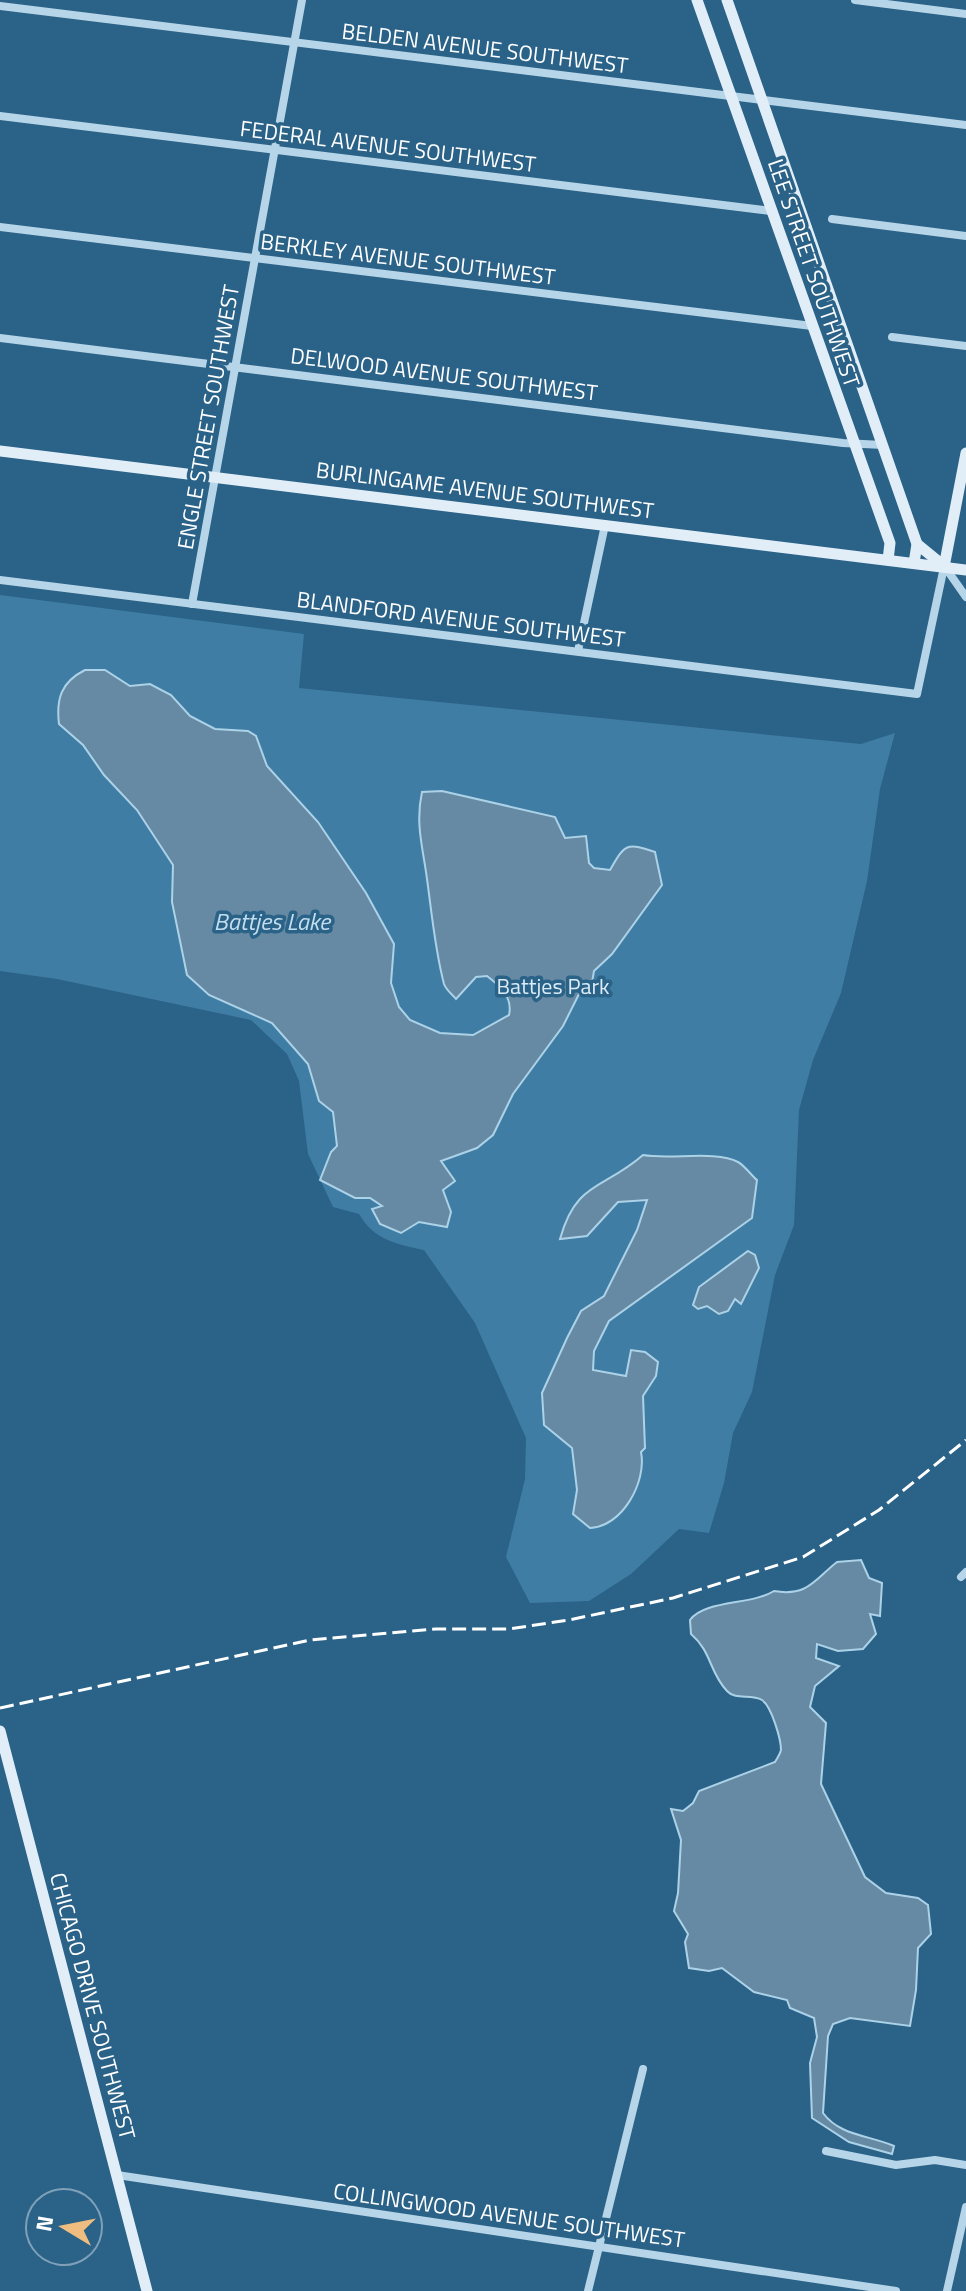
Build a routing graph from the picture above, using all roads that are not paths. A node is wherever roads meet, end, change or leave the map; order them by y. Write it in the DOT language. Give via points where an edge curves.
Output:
graph roads {
  1 [pos="302,0"];
  2 [pos="697,0"];
  3 [pos="727,0"];
  4 [pos="855,0"];
  5 [pos="0,6"];
  6 [pos="966,14"];
  7 [pos="294,42"];
  8 [pos="731,97"];
  9 [pos="762,99"];
  10 [pos="0,116"];
  11 [pos="966,125"];
  12 [pos="274,150"];
  13 [pos="771,211"];
  14 [pos="832,219"];
  15 [pos="0,227"];
  16 [pos="966,236"];
  17 [pos="255,258"];
  18 [pos="812,326"];
  19 [pos="892,337"];
  20 [pos="0,338"];
  21 [pos="966,346"];
  22 [pos="236,366"];
  23 [pos="853,445"];
  24 [pos="883,445"];
  25 [pos="0,451"];
  26 [pos="966,453"];
  27 [pos="216,477"];
  28 [pos="605,525"];
  29 [pos="917,544"];
  30 [pos="888,560"];
  31 [pos="914,563"];
  32 [pos="944,567"];
  33 [pos="966,570"];
  34 [pos="0,580"];
  35 [pos="966,597"];
  36 [pos="192,604"];
  37 [pos="578,651"];
  38 [pos="0,1731"];
  39 [pos="643,2069"];
  40 [pos="826,2151"];
  41 [pos="966,2165"];
  42 [pos="117,2175"];
  43 [pos="966,2207"];
  44 [pos="598,2246"];
  45 [pos="147,2291"];
  46 [pos="588,2291"];
  47 [pos="896,2291"];
  48 [pos="947,2291"];
  1 -- 7 [label="street, ENGLE STREET SOUTHWEST"];
  2 -- 8 [label="street, LEE STREET SOUTHWEST"];
  3 -- 9 [label="street, LEE STREET SOUTHWEST"];
  4 -- 6 [label="street"];
  5 -- 7 [label="street, BELDEN AVENUE SOUTHWEST"];
  7 -- 8 [label="street, BELDEN AVENUE SOUTHWEST"];
  7 -- 12 [label="street, ENGLE STREET SOUTHWEST"];
  8 -- 9 [label="street, BELDEN AVENUE SOUTHWEST"];
  8 -- 13 [label="street, LEE STREET SOUTHWEST"];
  9 -- 11 [label="street, BELDEN AVENUE SOUTHWEST"];
  9 -- 24 [label="street, LEE STREET SOUTHWEST"];
  10 -- 12 [label="street, FEDERAL AVENUE SOUTHWEST"];
  12 -- 13 [label="street, FEDERAL AVENUE SOUTHWEST"];
  12 -- 17 [label="street, ENGLE STREET SOUTHWEST"];
  13 -- 18 [label="street, LEE STREET SOUTHWEST"];
  14 -- 16 [label="street"];
  15 -- 17 [label="street, BERKLEY AVENUE SOUTHWEST"];
  17 -- 18 [label="street, BERKLEY AVENUE SOUTHWEST"];
  17 -- 22 [label="street, ENGLE STREET SOUTHWEST"];
  18 -- 23 [label="street, LEE STREET SOUTHWEST"];
  19 -- 21 [label="street"];
  20 -- 22 [label="street, DELWOOD AVENUE SOUTHWEST"];
  22 -- 23 [label="street, DELWOOD AVENUE SOUTHWEST"];
  22 -- 27 [label="street, ENGLE STREET SOUTHWEST"];
  23 -- 24 [label="street, DELWOOD AVENUE SOUTHWEST"];
  23 -- 30 [label="street, LEE STREET SOUTHWEST" via="890,543"];
  24 -- 29 [label="street, LEE STREET SOUTHWEST"];
  25 -- 27 [label="street, BURLINGAME AVENUE SOUTHWEST"];
  26 -- 32 [label="street"];
  27 -- 28 [label="street, BURLINGAME AVENUE SOUTHWEST"];
  27 -- 36 [label="street, ENGLE STREET SOUTHWEST"];
  28 -- 30 [label="street, BURLINGAME AVENUE SOUTHWEST"];
  28 -- 37 [label="street"];
  29 -- 31 [label="street, LEE STREET SOUTHWEST"];
  29 -- 32 [label="street"];
  30 -- 31 [label="street, BURLINGAME AVENUE SOUTHWEST"];
  31 -- 32 [label="street, BURLINGAME AVENUE SOUTHWEST"];
  32 -- 33 [label="street, BURLINGAME AVENUE SOUTHWEST"];
  32 -- 35 [label="street"];
  32 -- 37 [label="street, BLANDFORD AVENUE SOUTHWEST" via="917,694"];
  34 -- 36 [label="street, BLANDFORD AVENUE SOUTHWEST"];
  36 -- 37 [label="street, BLANDFORD AVENUE SOUTHWEST"];
  38 -- 42 [label="street, CHICAGO DRIVE SOUTHWEST"];
  39 -- 44 [label="street"];
  40 -- 41 [label="street" via="896,2165 935,2160"];
  42 -- 44 [label="street, COLLINGWOOD AVENUE SOUTHWEST"];
  42 -- 45 [label="street, CHICAGO DRIVE SOUTHWEST"];
  43 -- 48 [label="street"];
  44 -- 46 [label="street"];
  44 -- 47 [label="street, COLLINGWOOD AVENUE SOUTHWEST"];
}
